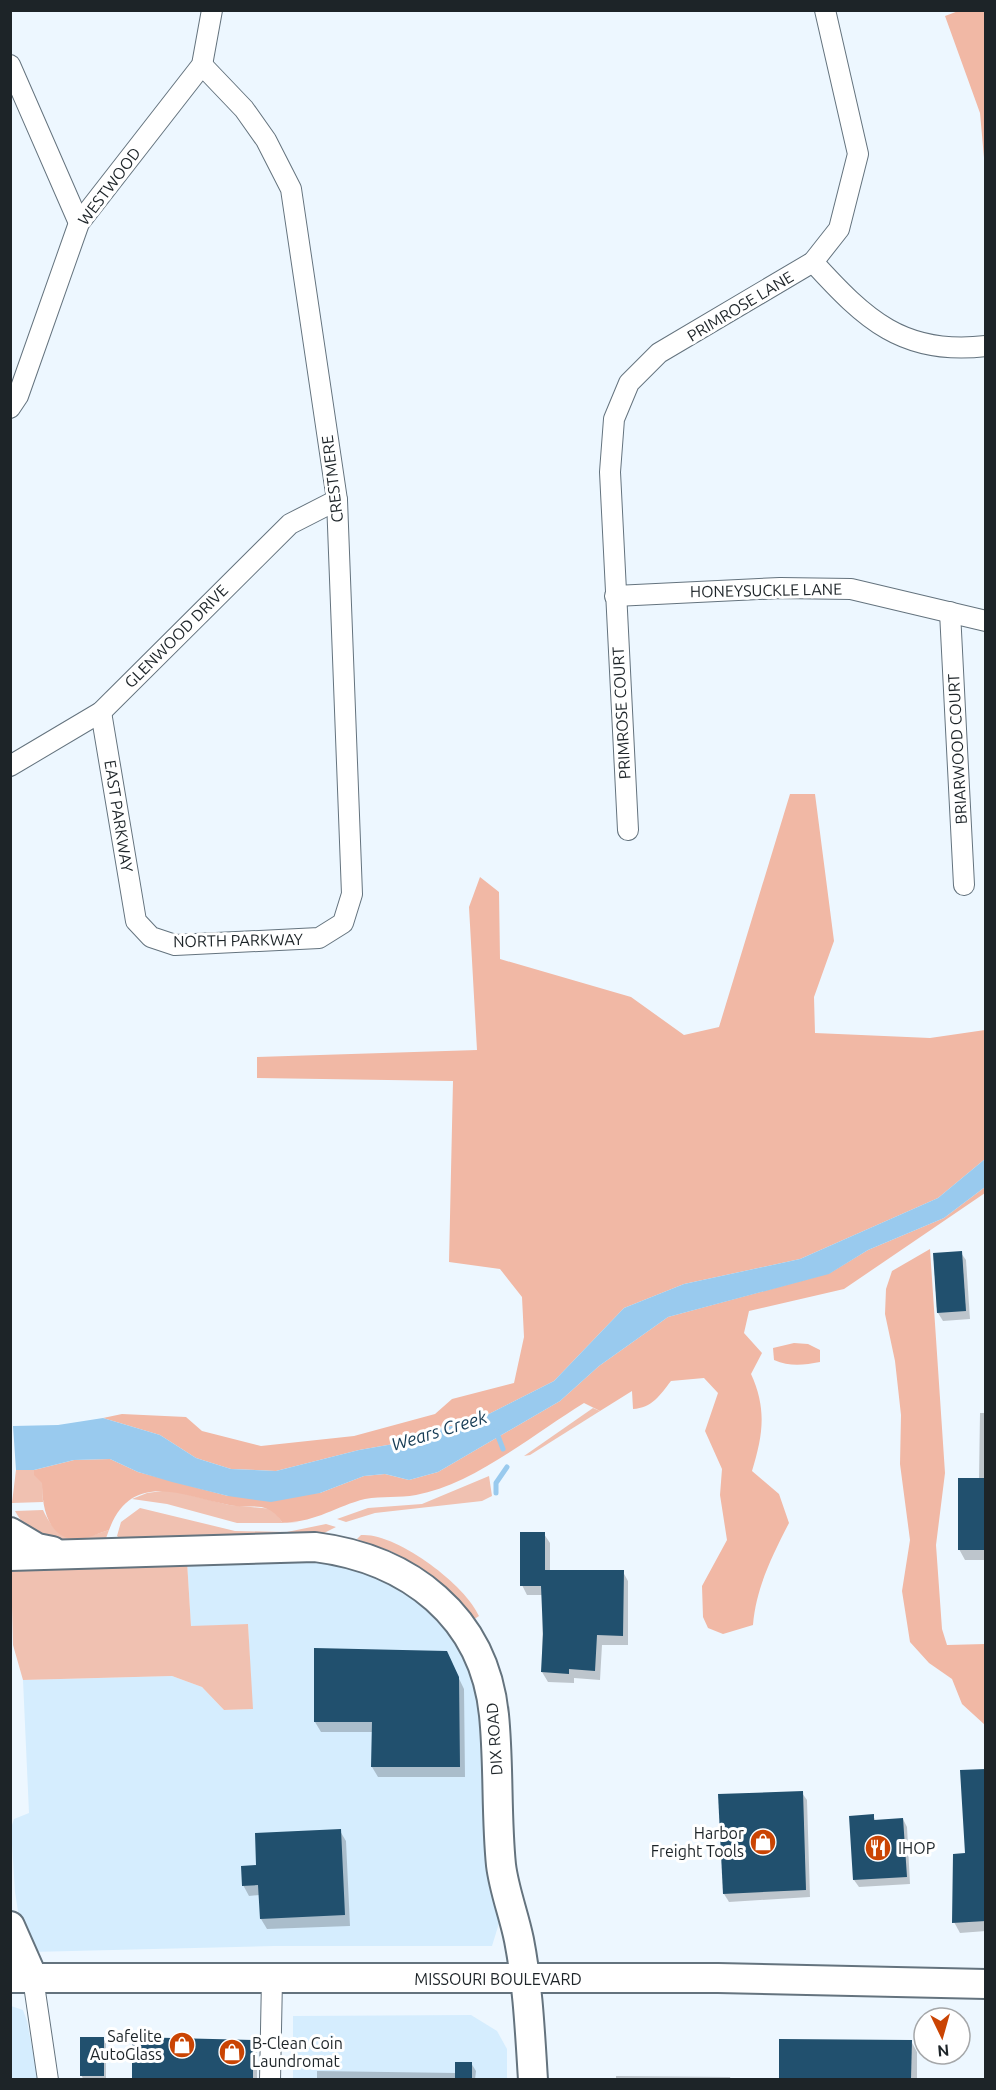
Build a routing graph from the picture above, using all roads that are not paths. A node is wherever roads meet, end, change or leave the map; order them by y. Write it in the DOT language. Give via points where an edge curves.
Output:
graph roads {
  1 [pos="212,10"];
  2 [pos="825,10"];
  3 [pos="10,65"];
  4 [pos="202,65"];
  5 [pos="79,223"];
  6 [pos="813,262"];
  7 [pos="986,346"];
  8 [pos="10,408"];
  9 [pos="337,500"];
  10 [pos="615,596"];
  11 [pos="950,612"];
  12 [pos="986,621"];
  13 [pos="101,712"];
  14 [pos="10,766"];
  15 [pos="628,830"];
  16 [pos="964,885"];
  17 [pos="136,921"];
  18 [pos="343,923"];
  19 [pos="10,1532"];
  20 [pos="68,1555"];
  21 [pos="10,1556"];
  22 [pos="10,1926"];
  23 [pos="22,1978"];
  24 [pos="272,1979"];
  25 [pos="526,1980"];
  26 [pos="986,1984"];
  27 [pos="48,2079"];
  28 [pos="270,2079"];
  29 [pos="533,2079"];
  1 -- 4 [label="street, WESTWOOD"];
  2 -- 6 [label="street, PRIMROSE LANE" via="858,154 839,229"];
  3 -- 5 [label="street"];
  4 -- 5 [label="street, WESTWOOD"];
  4 -- 9 [label="street, CRESTMERE" via="266,140 291,189"];
  5 -- 8 [label="street, WESTWOOD" via="18,396"];
  6 -- 7 [label="street" via="853,306 893,335 957,349"];
  6 -- 10 [label="street, PRIMROSE LANE" via="658,353 630,383 614,419 610,472"];
  9 -- 13 [label="street, GLENWOOD DRIVE" via="290,524"];
  9 -- 18 [label="street, CRESTMERE" via="352,894"];
  10 -- 11 [label="street, HONEYSUCKLE LANE" via="780,588 851,589"];
  10 -- 15 [label="street, PRIMROSE COURT"];
  11 -- 12 [label="street, HONEYSUCKLE LANE"];
  11 -- 16 [label="street, BRIARWOOD COURT"];
  13 -- 14 [label="street, GLENWOOD DRIVE"];
  13 -- 17 [label="street, EAST PARKWAY"];
  17 -- 18 [label="street, NORTH PARKWAY" via="151,937 175,945 319,938"];
  19 -- 20 [label="main road" via="37,1548"];
  20 -- 21 [label="main road, DIX ROAD"];
  20 -- 25 [label="main road, DIX ROAD" via="315,1547 363,1555 383,1563 434,1596 465,1635 489,1688 494,1715 502,1869"];
  22 -- 23 [label="main road"];
  23 -- 24 [label="main road, MISSOURI BOULEVARD"];
  23 -- 27 [label="street"];
  24 -- 25 [label="main road, MISSOURI BOULEVARD"];
  24 -- 28 [label="street"];
  25 -- 26 [label="main road, MISSOURI BOULEVARD" via="718,1978"];
  25 -- 29 [label="main road, DIX ROAD"];
}
